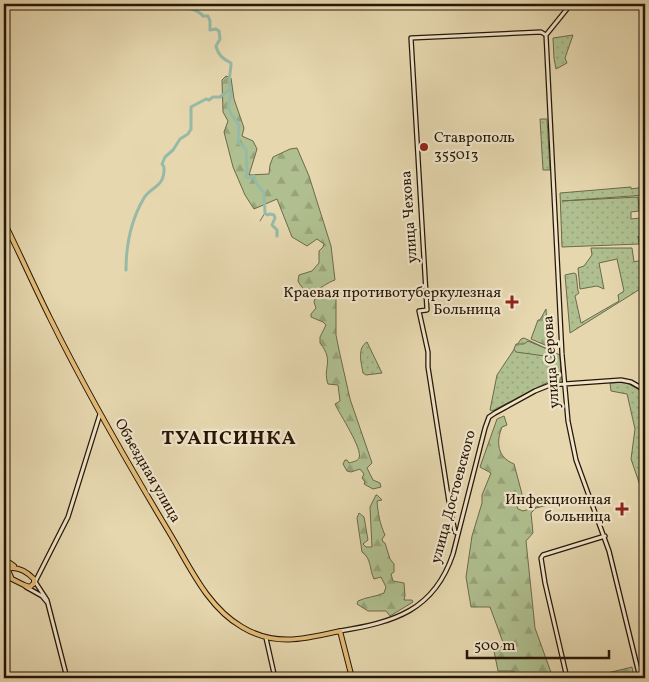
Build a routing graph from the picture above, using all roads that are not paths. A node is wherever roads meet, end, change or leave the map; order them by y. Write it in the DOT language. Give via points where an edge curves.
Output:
graph roads {
  1 [pos="571,4"];
  2 [pos="546,35"];
  3 [pos="4,222"];
  4 [pos="564,383"];
  5 [pos="645,390"];
  6 [pos="101,413"];
  7 [pos="107,424"];
  8 [pos="96,428"];
  9 [pos="458,533"];
  10 [pos="604,536"];
  11 [pos="4,552"];
  12 [pos="4,566"];
  13 [pos="16,568"];
  14 [pos="41,571"];
  15 [pos="4,575"];
  16 [pos="9,575"];
  17 [pos="28,575"];
  18 [pos="39,576"];
  19 [pos="14,580"];
  20 [pos="34,582"];
  21 [pos="24,585"];
  22 [pos="40,586"];
  23 [pos="48,605"];
  24 [pos="340,631"];
  25 [pos="266,638"];
  26 [pos="67,678"];
  27 [pos="276,678"];
  28 [pos="352,678"];
  29 [pos="567,678"];
  30 [pos="640,678"];
  1 -- 2 [label="street"];
  2 -- 4 [label="street, улица Серова"];
  2 -- 9 [label="street, улица Чехова" via="533,32 411,38 427,310 419,311 428,352 449,502 455,532"];
  3 -- 6 [label="main road, Объездная улица"];
  4 -- 5 [label="street, улица Достоевского" via="626,380"];
  4 -- 9 [label="street, улица Достоевского" via="545,386 489,417"];
  4 -- 10 [label="street, улица Серова" via="576,460"];
  6 -- 7 [label="main road, Объездная улица"];
  6 -- 8 [label="street"];
  7 -- 8 [label="street"];
  7 -- 25 [label="main road, Объездная улица" via="212,600 236,623"];
  8 -- 14 [label="street" via="68,516"];
  9 -- 24 [label="street, улица Достоевского" via="448,568 436,589 424,601 392,619"];
  10 -- 29 [label="street" via="542,558"];
  10 -- 30 [label="street, улица Серова"];
  11 -- 13 [label="main road"];
  12 -- 13 [label="main road"];
  12 -- 16 [label="main road"];
  13 -- 16 [label="main road" via="10,570"];
  13 -- 17 [label="main road"];
  14 -- 17 [label="street"];
  14 -- 18 [label="street"];
  15 -- 19 [label="main road"];
  16 -- 19 [label="main road"];
  17 -- 20 [label="main road"];
  18 -- 20 [label="street"];
  18 -- 22 [label="street"];
  19 -- 21 [label="main road"];
  20 -- 21 [label="main road" via="30,586"];
  20 -- 22 [label="street"];
  21 -- 23 [label="street" via="42,596"];
  22 -- 23 [label="street"];
  23 -- 26 [label="street"];
  24 -- 25 [label="main road, Объездная улица" via="292,640"];
  24 -- 28 [label="main road"];
  25 -- 27 [label="street"];
}
